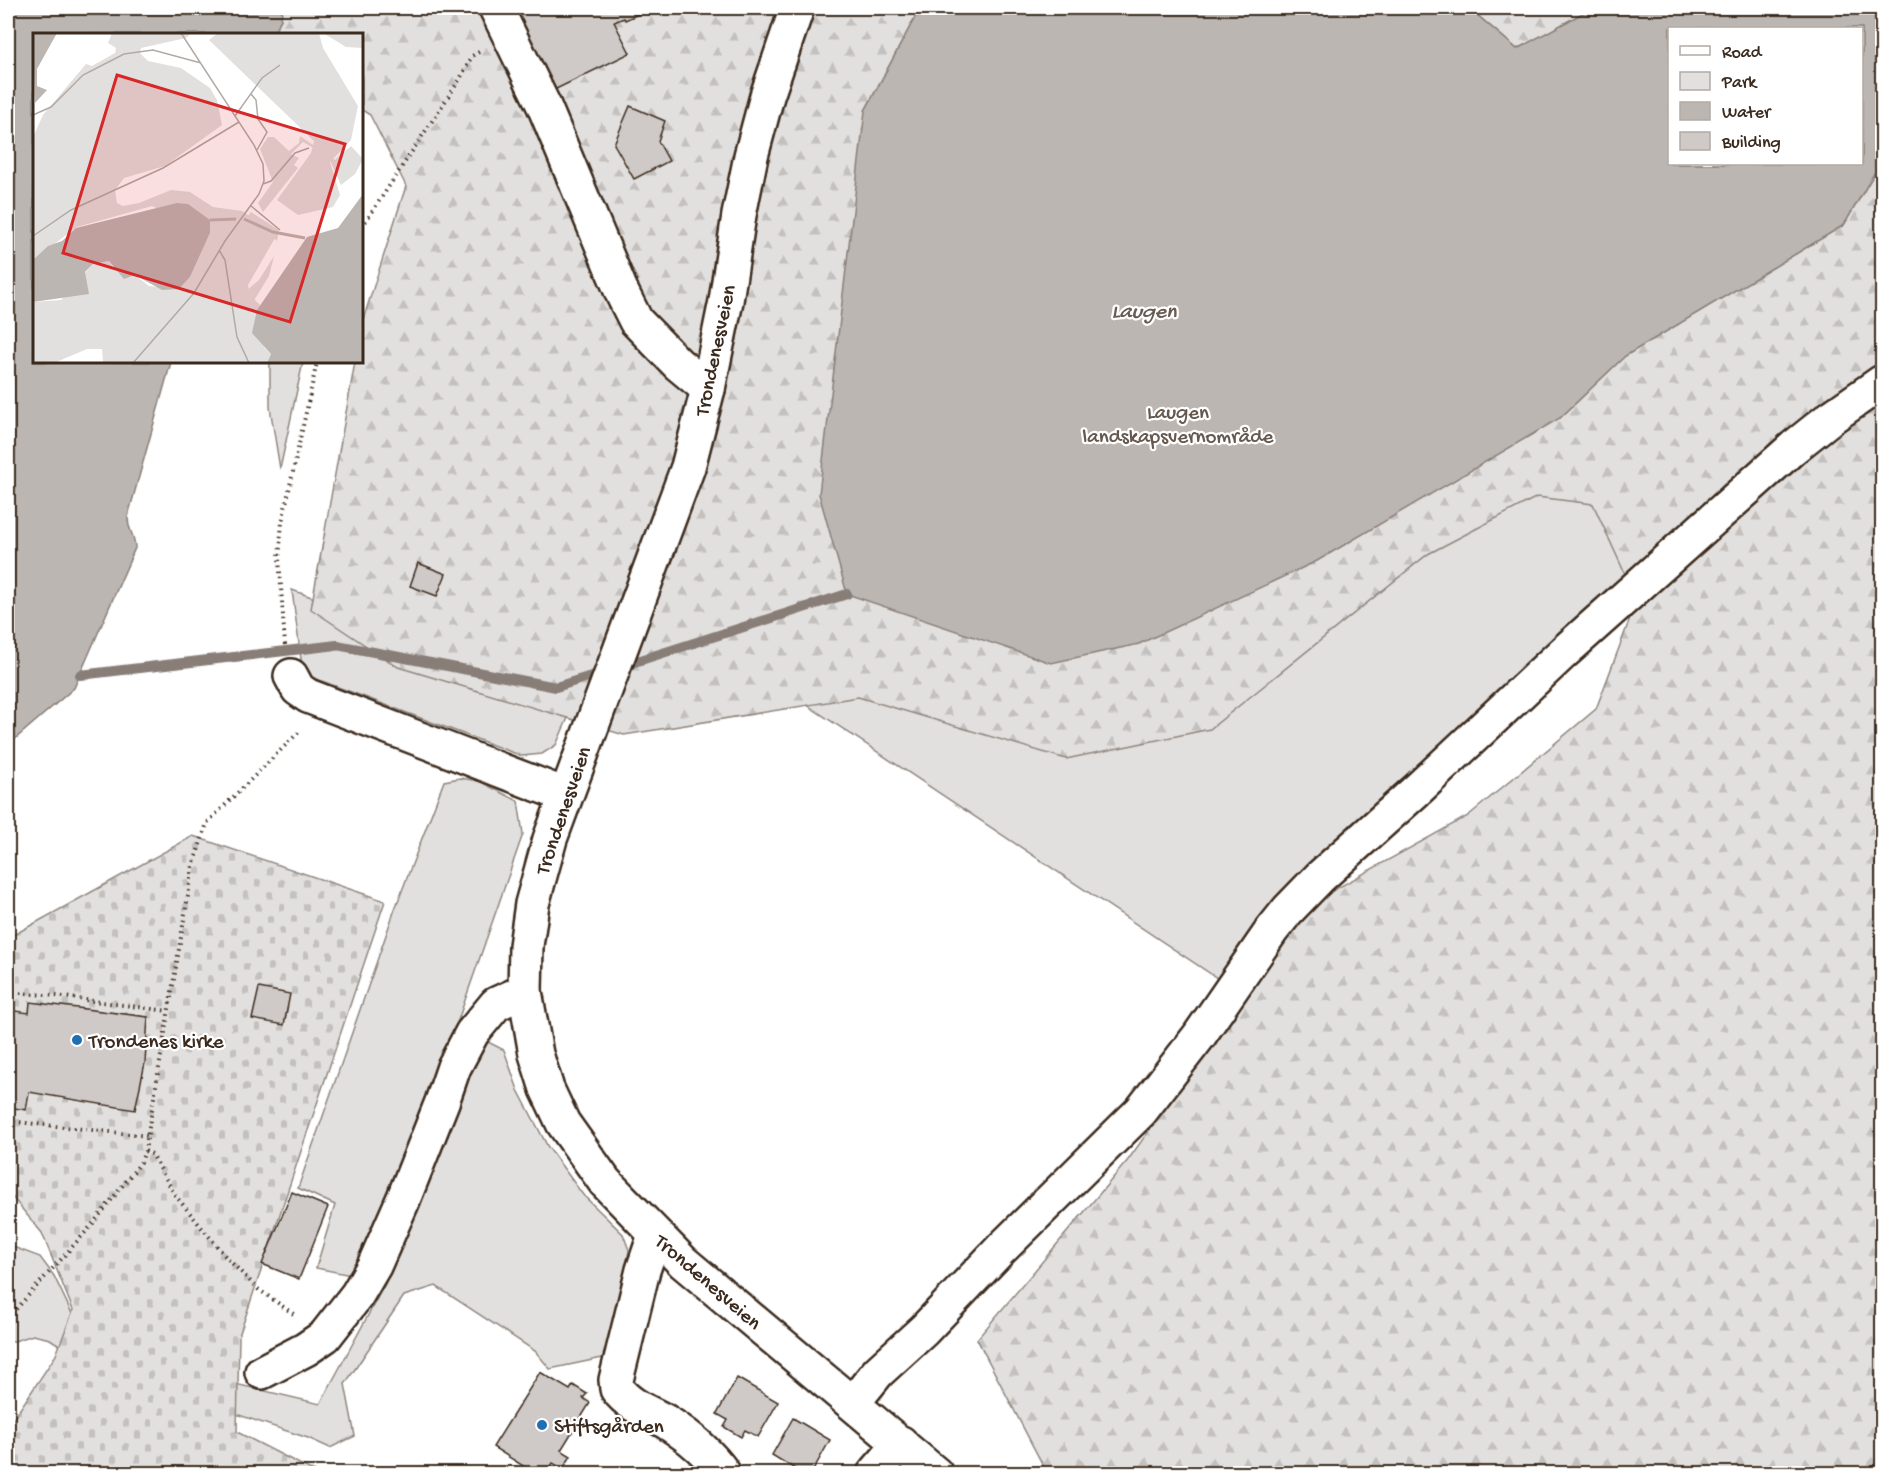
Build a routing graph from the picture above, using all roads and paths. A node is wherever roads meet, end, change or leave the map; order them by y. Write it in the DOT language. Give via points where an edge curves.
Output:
graph roads {
  1 [pos="496,8"];
  2 [pos="797,8"];
  3 [pos="511,39"];
  4 [pos="363,225"];
  5 [pos="317,363"];
  6 [pos="1882,382"];
  7 [pos="708,389"];
  8 [pos="291,676"];
  9 [pos="327,704"];
  10 [pos="565,795"];
  11 [pos="525,991"];
  12 [pos="8,992"];
  13 [pos="168,1011"];
  14 [pos="8,1121"];
  15 [pos="148,1136"];
  16 [pos="146,1151"];
  17 [pos="655,1235"];
  18 [pos="8,1318"];
  19 [pos="325,1336"];
  20 [pos="262,1372"];
  21 [pos="853,1403"];
  22 [pos="901,1443"];
  23 [pos="724,1473"];
  24 [pos="874,1473"];
  25 [pos="936,1473"];
  1 -- 3 [label="main road"];
  2 -- 7 [label="main road, Trondenesveien" via="751,156"];
  3 -- 4 [label="path" via="472,56"];
  3 -- 7 [label="main road" via="636,321"];
  5 -- 8 [label="path" via="282,522 279,558"];
  6 -- 21 [label="main road" via="1794,447 1320,877 1288,909 1141,1111 878,1372"];
  7 -- 10 [label="main road, Trondenesveien" via="688,467"];
  8 -- 9 [label="main road" via="298,690"];
  9 -- 10 [label="main road"];
  9 -- 13 [label="path" via="207,823 193,866"];
  10 -- 11 [label="main road, Trondenesveien" via="532,904"];
  11 -- 17 [label="main road, Trondenesveien" via="536,1054 562,1123 605,1182"];
  11 -- 19 [label="main road" via="496,1004 472,1033 454,1067 374,1266"];
  12 -- 13 [label="path"];
  13 -- 15 [label="path"];
  14 -- 15 [label="path"];
  15 -- 16 [label="path"];
  16 -- 18 [label="path" via="91,1226"];
  16 -- 19 [label="path" via="152,1154 174,1195 226,1257 258,1289"];
  17 -- 21 [label="main road, Trondenesveien"];
  17 -- 23 [label="main road" via="643,1270 617,1389 638,1407 701,1446"];
  19 -- 20 [label="main road"];
  21 -- 22 [label="main road, Trondenesveien"];
  22 -- 24 [label="main road"];
  22 -- 25 [label="main road, Trondenesveien"];
}
